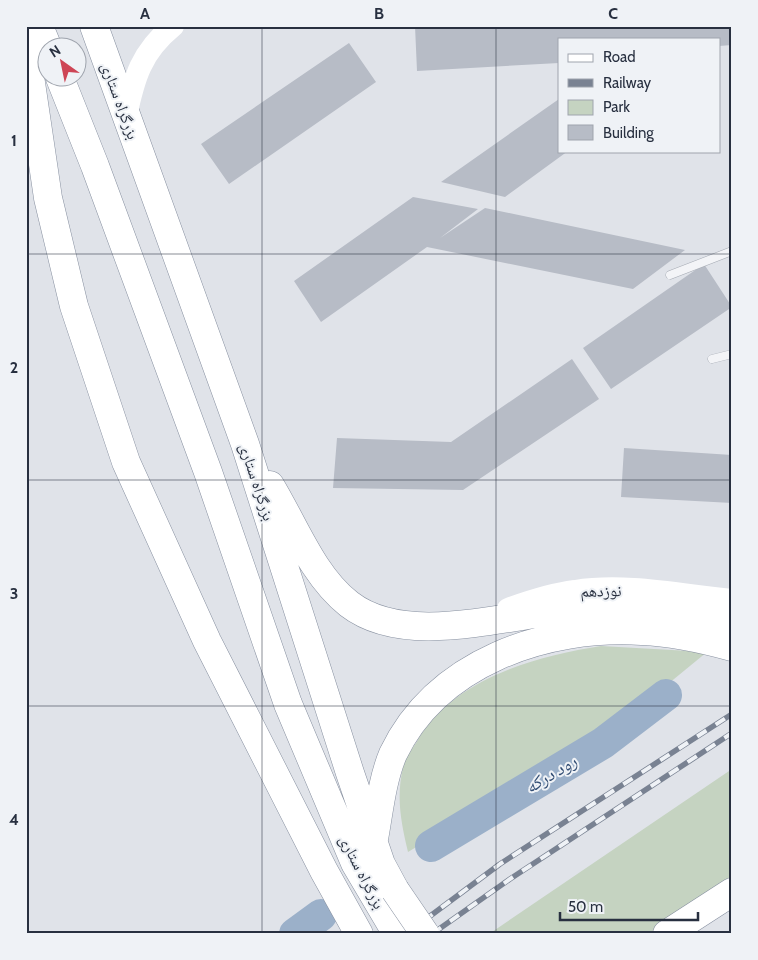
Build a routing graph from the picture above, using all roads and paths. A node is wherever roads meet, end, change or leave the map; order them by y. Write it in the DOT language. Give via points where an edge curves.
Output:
graph roads {
  1 [pos="39,26"];
  2 [pos="94,26"];
  3 [pos="173,26"];
  4 [pos="44,38"];
  5 [pos="26,49"];
  6 [pos="64,88"];
  7 [pos="30,101"];
  8 [pos="126,116"];
  9 [pos="732,251"];
  10 [pos="670,275"];
  11 [pos="732,354"];
  12 [pos="712,359"];
  13 [pos="245,444"];
  14 [pos="732,600"];
  15 [pos="474,622"];
  16 [pos="732,622"];
  17 [pos="732,647"];
  18 [pos="374,841"];
  19 [pos="732,892"];
  20 [pos="388,899"];
  21 [pos="359,934"];
  22 [pos="397,934"];
  23 [pos="425,934"];
  24 [pos="667,934"];
  1 -- 4 [label="highway"];
  2 -- 8 [label="highway, بزرگراه ستاری"];
  3 -- 8 [label="street" via="147,53 134,79"];
  5 -- 7 [label="highway, بزرگراه ستاری"];
  6 -- 20 [label="highway, بزرگراه ستاری" via="208,472 288,704 355,864"];
  7 -- 21 [label="highway, بزرگراه ستاری" via="48,198 74,306 126,462 207,641"];
  8 -- 13 [label="highway, بزرگراه ستاری"];
  9 -- 10 [label="lane"];
  11 -- 12 [label="lane"];
  13 -- 15 [label="highway" via="310,557 350,604 378,620 407,626 441,627"];
  13 -- 18 [label="highway, بزرگراه ستاری"];
  14 -- 15 [label="street, نوزدهم" via="618,589 576,590"];
  15 -- 16 [label="highway" via="597,607 664,610"];
  17 -- 18 [label="highway" via="703,639 643,631 598,631 555,638 492,657 440,692 416,716 393,755"];
  18 -- 20 [label="highway, بزرگراه ستاری"];
  19 -- 24 [label="highway"];
  20 -- 22 [label="highway, بزرگراه ستاری"];
  20 -- 23 [label="highway, بزرگراه ستاری, bridge"];
}
